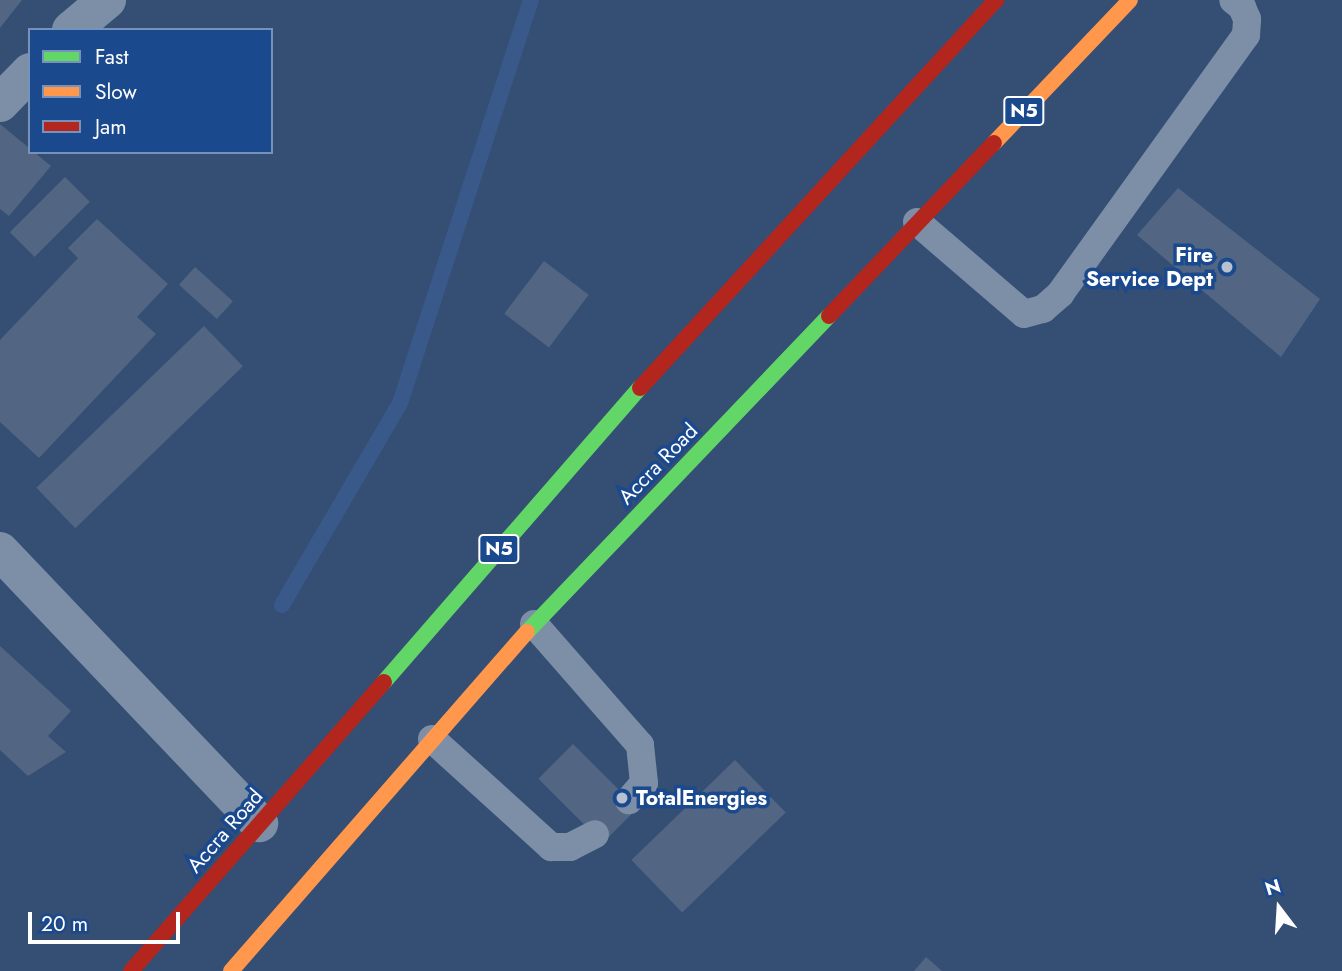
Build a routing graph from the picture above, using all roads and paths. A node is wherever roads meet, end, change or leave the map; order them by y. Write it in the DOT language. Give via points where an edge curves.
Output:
graph roads {
  1 [pos="107,0"];
  2 [pos="996,0"];
  3 [pos="1130,0"];
  4 [pos="1233,0"];
  5 [pos="73,28"];
  6 [pos="28,74"];
  7 [pos="0,103"];
  8 [pos="918,222"];
  9 [pos="0,551"];
  10 [pos="534,625"];
  11 [pos="432,739"];
  12 [pos="629,800"];
  13 [pos="259,823"];
  14 [pos="595,834"];
  15 [pos="131,971"];
  16 [pos="232,971"];
  1 -- 5 [label="street"];
  2 -- 13 [label="main road, Accra Road / N5" via="728,287"];
  3 -- 8 [label="main road, Accra Road / N5"];
  4 -- 8 [label="lane" via="1247,19 1246,35 1060,294 1043,309 1024,314"];
  6 -- 7 [label="street"];
  8 -- 10 [label="main road, Accra Road / N5"];
  9 -- 13 [label="street"];
  10 -- 11 [label="main road, Accra Road / N5"];
  10 -- 12 [label="lane" via="640,744 644,783"];
  11 -- 14 [label="lane" via="551,847 570,847"];
  11 -- 16 [label="main road, Accra Road / N5"];
  13 -- 15 [label="main road, Accra Road / N5"];
}
